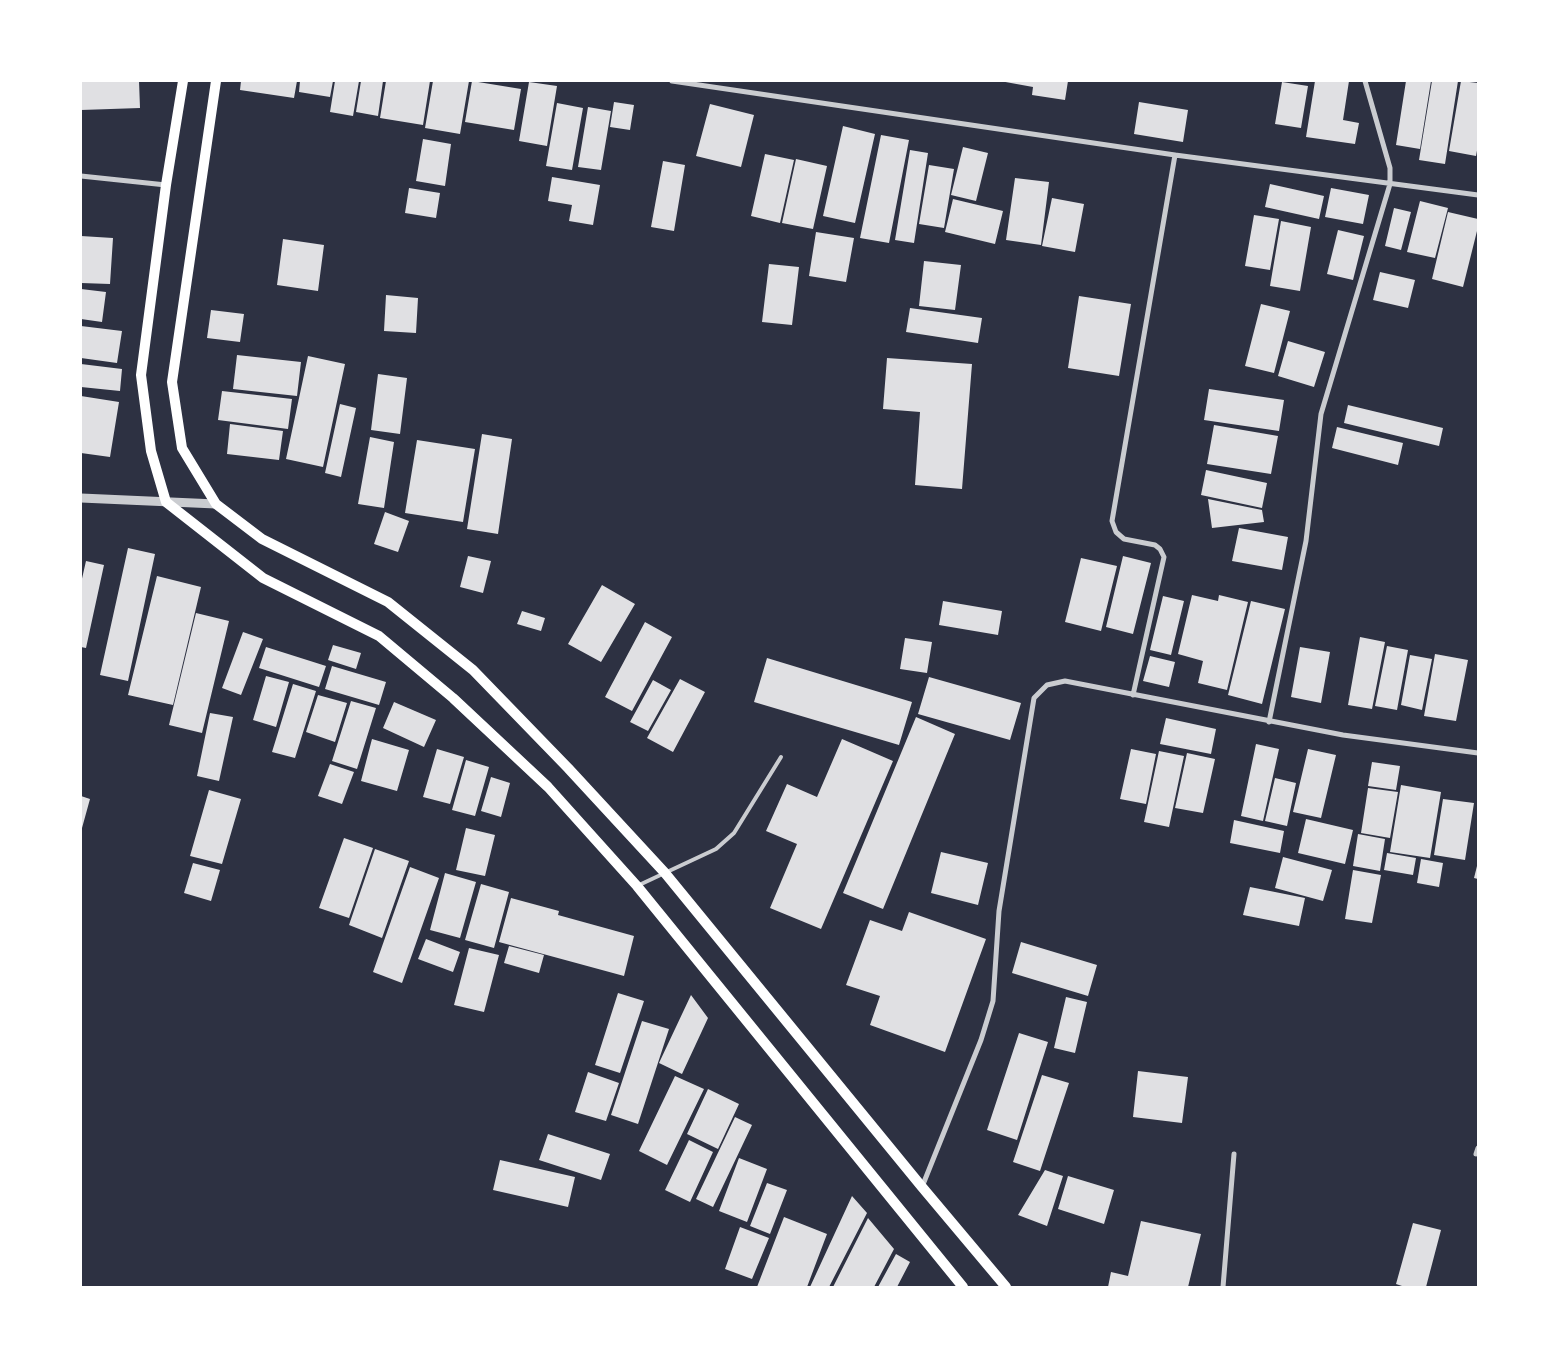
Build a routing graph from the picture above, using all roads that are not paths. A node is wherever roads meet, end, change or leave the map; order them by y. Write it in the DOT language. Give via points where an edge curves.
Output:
graph roads {
  1 [pos="183,81"];
  2 [pos="216,81"];
  3 [pos="672,81"];
  4 [pos="1365,81"];
  5 [pos="1174,155"];
  6 [pos="81,176"];
  7 [pos="1390,184"];
  8 [pos="166,185"];
  9 [pos="1478,195"];
  10 [pos="81,498"];
  11 [pos="166,502"];
  12 [pos="216,504"];
  13 [pos="1133,694"];
  14 [pos="1269,722"];
  15 [pos="1478,753"];
  16 [pos="781,757"];
  17 [pos="665,873"];
  18 [pos="637,886"];
  19 [pos="1234,1154"];
  20 [pos="922,1187"];
  21 [pos="963,1287"];
  22 [pos="1006,1287"];
  23 [pos="1223,1287"];
  1 -- 8 [label="main road"];
  2 -- 12 [label="main road" via="172,382 182,448"];
  3 -- 5 [label="street"];
  4 -- 7 [label="street" via="1390,168"];
  5 -- 7 [label="street"];
  5 -- 13 [label="street" via="1112,521 1116,532 1124,539 1155,545 1164,556"];
  6 -- 8 [label="street"];
  7 -- 9 [label="street"];
  7 -- 14 [label="street" via="1321,414 1306,541"];
  8 -- 11 [label="main road" via="141,375 151,451"];
  10 -- 11 [label="street"];
  11 -- 12 [label="street"];
  11 -- 18 [label="main road" via="263,578 379,636 454,698 548,787"];
  12 -- 17 [label="main road" via="262,539 388,602 473,670"];
  13 -- 14 [label="street"];
  13 -- 20 [label="street" via="1065,681 1047,684 1034,698 999,911 993,1002"];
  14 -- 15 [label="street"];
  16 -- 17 [label="lane" via="734,833 716,849"];
  17 -- 18 [label="lane"];
  17 -- 20 [label="main road"];
  18 -- 21 [label="main road"];
  19 -- 23 [label="street"];
  20 -- 22 [label="main road"];
}
